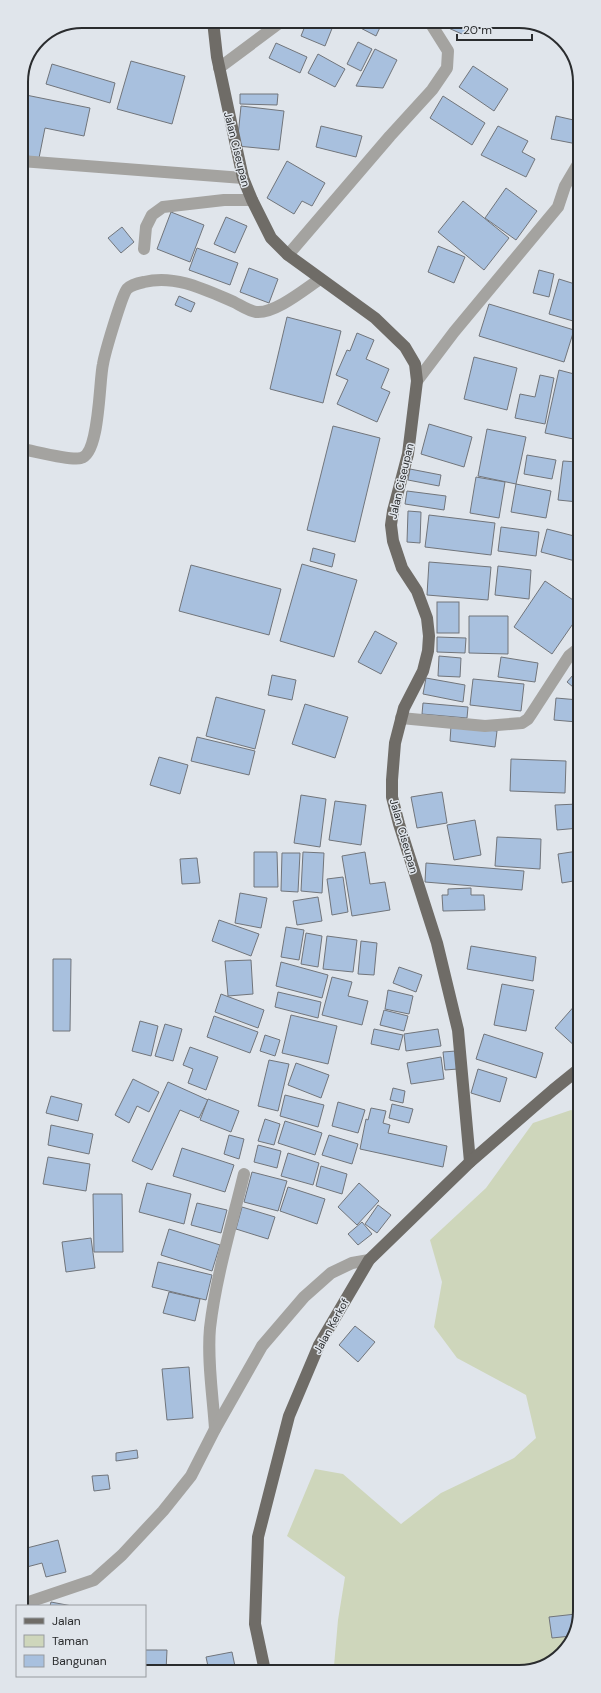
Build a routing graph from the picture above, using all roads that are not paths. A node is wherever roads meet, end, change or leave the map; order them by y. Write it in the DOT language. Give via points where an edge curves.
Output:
graph roads {
  1 [pos="214,28"];
  2 [pos="273,28"];
  3 [pos="434,28"];
  4 [pos="219,68"];
  5 [pos="28,162"];
  6 [pos="573,172"];
  7 [pos="242,178"];
  8 [pos="252,200"];
  9 [pos="144,248"];
  10 [pos="288,255"];
  11 [pos="320,279"];
  12 [pos="417,381"];
  13 [pos="28,450"];
  14 [pos="573,653"];
  15 [pos="401,718"];
  16 [pos="573,1075"];
  17 [pos="470,1162"];
  18 [pos="244,1174"];
  19 [pos="370,1260"];
  20 [pos="215,1429"];
  21 [pos="28,1602"];
  22 [pos="264,1665"];
  1 -- 4 [label="main road, Jalan Ciseupan"];
  2 -- 4 [label="street"];
  3 -- 10 [label="street" via="448,51 447,68 432,90"];
  4 -- 7 [label="main road, Jalan Ciseupan"];
  5 -- 7 [label="street"];
  6 -- 12 [label="street" via="558,207 454,332"];
  7 -- 8 [label="main road, Jalan Ciseupan"];
  8 -- 9 [label="street" via="224,200 163,207 152,215 146,227"];
  8 -- 10 [label="main road, Jalan Ciseupan" via="272,238"];
  10 -- 11 [label="main road, Jalan Ciseupan"];
  11 -- 12 [label="main road, Jalan Ciseupan" via="375,318 405,347 415,364"];
  11 -- 13 [label="street" via="284,303 256,312 211,292 174,280 150,280 130,286 121,304 103,364 92,447 88,454 80,459 71,459"];
  12 -- 15 [label="main road, Jalan Ciseupan" via="408,454 391,525 393,541 402,568 417,591 427,618 429,636 423,671"];
  14 -- 15 [label="street" via="528,719 522,722 485,726"];
  15 -- 17 [label="main road, Jalan Ciseupan" via="395,743 392,797 437,943 458,1030"];
  16 -- 17 [label="main road, Jalan Kerkof"];
  17 -- 19 [label="main road, Jalan Kerkof"];
  18 -- 20 [label="street" via="216,1292 210,1329"];
  19 -- 20 [label="street" via="352,1263 331,1273 304,1297 262,1346"];
  19 -- 22 [label="main road, Jalan Kerkof" via="319,1345 289,1416 275,1468 258,1537 255,1624"];
  20 -- 21 [label="street" via="191,1476 122,1555 94,1580"];
}
